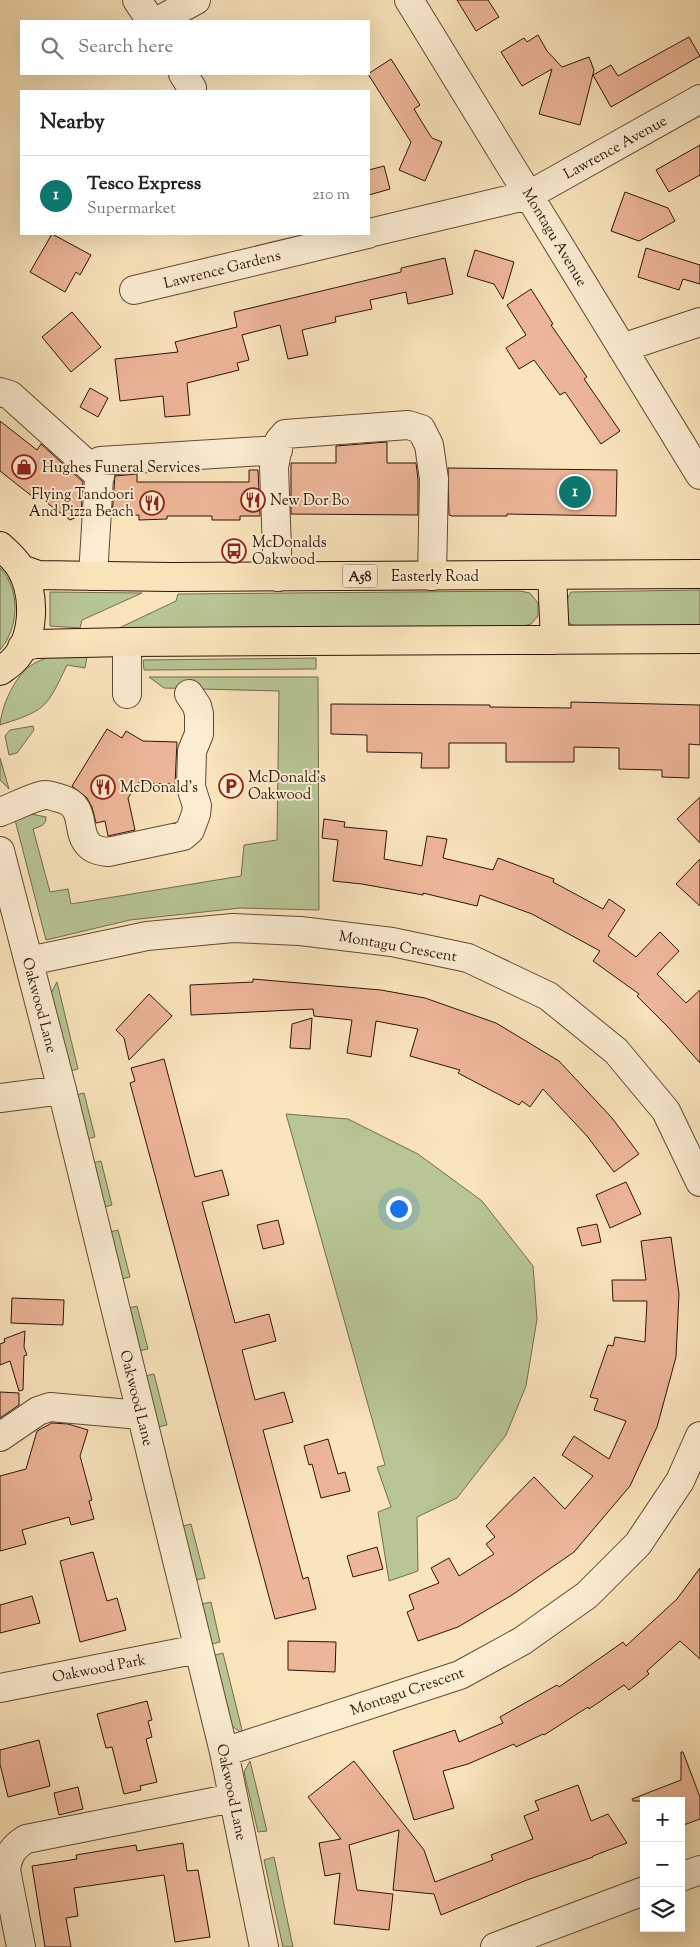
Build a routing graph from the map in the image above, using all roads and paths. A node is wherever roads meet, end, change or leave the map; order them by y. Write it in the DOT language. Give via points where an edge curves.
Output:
graph roads {
  1 [pos="137,0"];
  2 [pos="196,0"];
  3 [pos="409,0"];
  4 [pos="151,20"];
  5 [pos="160,20"];
  6 [pos="700,99"];
  7 [pos="529,194"];
  8 [pos="370,234"];
  9 [pos="364,235"];
  10 [pos="134,290"];
  11 [pos="700,322"];
  12 [pos="622,348"];
  13 [pos="0,392"];
  14 [pos="278,450"];
  15 [pos="700,475"];
  16 [pos="100,476"];
  17 [pos="0,546"];
  18 [pos="21,570"];
  19 [pos="700,574"];
  20 [pos="552,575"];
  21 [pos="93,576"];
  22 [pos="432,576"];
  23 [pos="278,577"];
  24 [pos="700,639"];
  25 [pos="555,640"];
  26 [pos="127,642"];
  27 [pos="7,665"];
  28 [pos="127,694"];
  29 [pos="188,694"];
  30 [pos="0,812"];
  31 [pos="0,851"];
  32 [pos="28,962"];
  33 [pos="62,1090"];
  34 [pos="0,1098"];
  35 [pos="700,1182"];
  36 [pos="141,1415"];
  37 [pos="700,1436"];
  38 [pos="0,1437"];
  39 [pos="198,1649"];
  40 [pos="0,1688"];
  41 [pos="224,1752"];
  42 [pos="234,1798"];
  43 [pos="700,1870"];
  44 [pos="685,1876"];
  45 [pos="640,1893"];
  46 [pos="21,1947"];
  47 [pos="264,1947"];
  48 [pos="495,1947"];
  1 -- 4 [label="street"];
  2 -- 5 [label="street"];
  3 -- 7 [label="street, Montagu Avenue"];
  6 -- 7 [label="street, Lawrence Avenue"];
  7 -- 8 [label="street, Lawrence Gardens"];
  7 -- 12 [label="street, Montagu Avenue"];
  9 -- 10 [label="street, Lawrence Gardens"];
  11 -- 12 [label="street"];
  12 -- 15 [label="street, Montagu Avenue"];
  13 -- 16 [label="street" via="10,395"];
  14 -- 16 [label="street" via="100,461"];
  14 -- 22 [label="street" via="279,441 285,434 408,425 421,429 429,445 434,479"];
  14 -- 23 [label="street" via="274,468"];
  16 -- 21 [label="street"];
  17 -- 18 [label="main road"];
  18 -- 21 [label="main road, Easterly Road / A58" via="38,575"];
  18 -- 27 [label="main road" via="30,594 29,631"];
  19 -- 20 [label="main road, Easterly Road / A58"];
  20 -- 22 [label="main road, Easterly Road / A58"];
  20 -- 25 [label="main road"];
  21 -- 23 [label="main road, Easterly Road / A58"];
  22 -- 23 [label="main road, Easterly Road / A58"];
  24 -- 25 [label="main road"];
  25 -- 26 [label="main road"];
  26 -- 27 [label="main road" via="35,644"];
  26 -- 28 [label="street"];
  29 -- 30 [label="street" via="197,706 199,734 207,747 209,771 203,808 183,836 108,852 89,845 84,839 80,816 63,799 45,795"];
  31 -- 32 [label="street, Oakwood Lane"];
  32 -- 33 [label="street, Oakwood Lane"];
  32 -- 35 [label="street, Montagu Crescent" via="147,936 233,928 300,931 392,942 468,958 548,996 616,1051 666,1111"];
  33 -- 34 [label="street"];
  33 -- 36 [label="street, Oakwood Lane"];
  36 -- 38 [label="street" via="50,1407 38,1411"];
  36 -- 39 [label="street, Oakwood Lane"];
  37 -- 41 [label="street, Montagu Crescent" via="680,1481 638,1544 587,1595 522,1641 460,1675"];
  39 -- 40 [label="street, Oakwood Park"];
  39 -- 41 [label="street, Oakwood Lane"];
  41 -- 42 [label="street, Oakwood Lane"];
  42 -- 46 [label="street" via="18,1844 11,1852 6,1870"];
  42 -- 47 [label="street, Oakwood Lane"];
  43 -- 44 [label="street"];
  45 -- 48 [label="street"];
}
